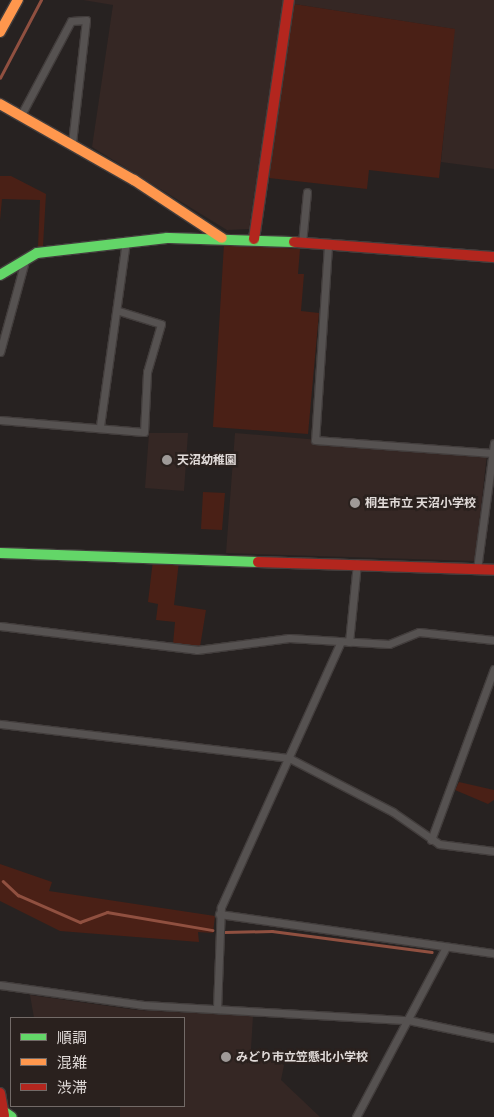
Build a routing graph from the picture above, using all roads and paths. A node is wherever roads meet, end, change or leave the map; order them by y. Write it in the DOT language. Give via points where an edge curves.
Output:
graph roads {
  1 [pos="18,0"];
  2 [pos="289,0"];
  3 [pos="0,32"];
  4 [pos="0,104"];
  5 [pos="21,115"];
  6 [pos="72,143"];
  7 [pos="307,192"];
  8 [pos="222,238"];
  9 [pos="254,239"];
  10 [pos="126,242"];
  11 [pos="302,244"];
  12 [pos="328,246"];
  13 [pos="26,256"];
  14 [pos="494,257"];
  15 [pos="0,275"];
  16 [pos="119,311"];
  17 [pos="0,352"];
  18 [pos="0,420"];
  19 [pos="100,426"];
  20 [pos="494,443"];
  21 [pos="493,453"];
  22 [pos="0,554"];
  23 [pos="357,562"];
  24 [pos="477,569"];
  25 [pos="494,570"];
  26 [pos="0,626"];
  27 [pos="494,640"];
  28 [pos="349,642"];
  29 [pos="340,643"];
  30 [pos="494,669"];
  31 [pos="0,724"];
  32 [pos="289,758"];
  33 [pos="431,840"];
  34 [pos="494,851"];
  35 [pos="219,914"];
  36 [pos="446,947"];
  37 [pos="494,953"];
  38 [pos="0,985"];
  39 [pos="218,1009"];
  40 [pos="408,1020"];
  41 [pos="494,1038"];
  42 [pos="0,1092"];
  43 [pos="5,1114"];
  44 [pos="356,1117"];
  1 -- 3 [label="street"];
  2 -- 9 [label="street"];
  4 -- 5 [label="street"];
  5 -- 6 [label="street"];
  5 -- 6 [label="street" via="71,21 86,20"];
  6 -- 8 [label="street"];
  7 -- 11 [label="street"];
  8 -- 9 [label="street"];
  8 -- 10 [label="street"];
  9 -- 11 [label="street"];
  10 -- 13 [label="street"];
  10 -- 16 [label="street"];
  11 -- 12 [label="street"];
  12 -- 14 [label="street"];
  12 -- 21 [label="street" via="315,440"];
  13 -- 15 [label="street"];
  13 -- 17 [label="street"];
  16 -- 19 [label="street"];
  16 -- 19 [label="street" via="161,324 147,372 144,432"];
  18 -- 19 [label="street"];
  20 -- 21 [label="street"];
  21 -- 24 [label="street"];
  22 -- 23 [label="street"];
  23 -- 24 [label="street"];
  23 -- 28 [label="street"];
  24 -- 25 [label="street"];
  26 -- 29 [label="street" via="197,650 289,638"];
  27 -- 28 [label="street" via="419,632 389,644"];
  28 -- 29 [label="street"];
  29 -- 32 [label="street"];
  30 -- 33 [label="street"];
  31 -- 32 [label="street"];
  32 -- 33 [label="street" via="393,812"];
  32 -- 35 [label="street"];
  33 -- 34 [label="street"];
  35 -- 36 [label="street"];
  35 -- 39 [label="street"];
  36 -- 37 [label="street"];
  36 -- 40 [label="street"];
  38 -- 39 [label="street" via="134,1004"];
  39 -- 40 [label="street"];
  40 -- 41 [label="street"];
  40 -- 44 [label="street"];
  42 -- 43 [label="street"];
}
